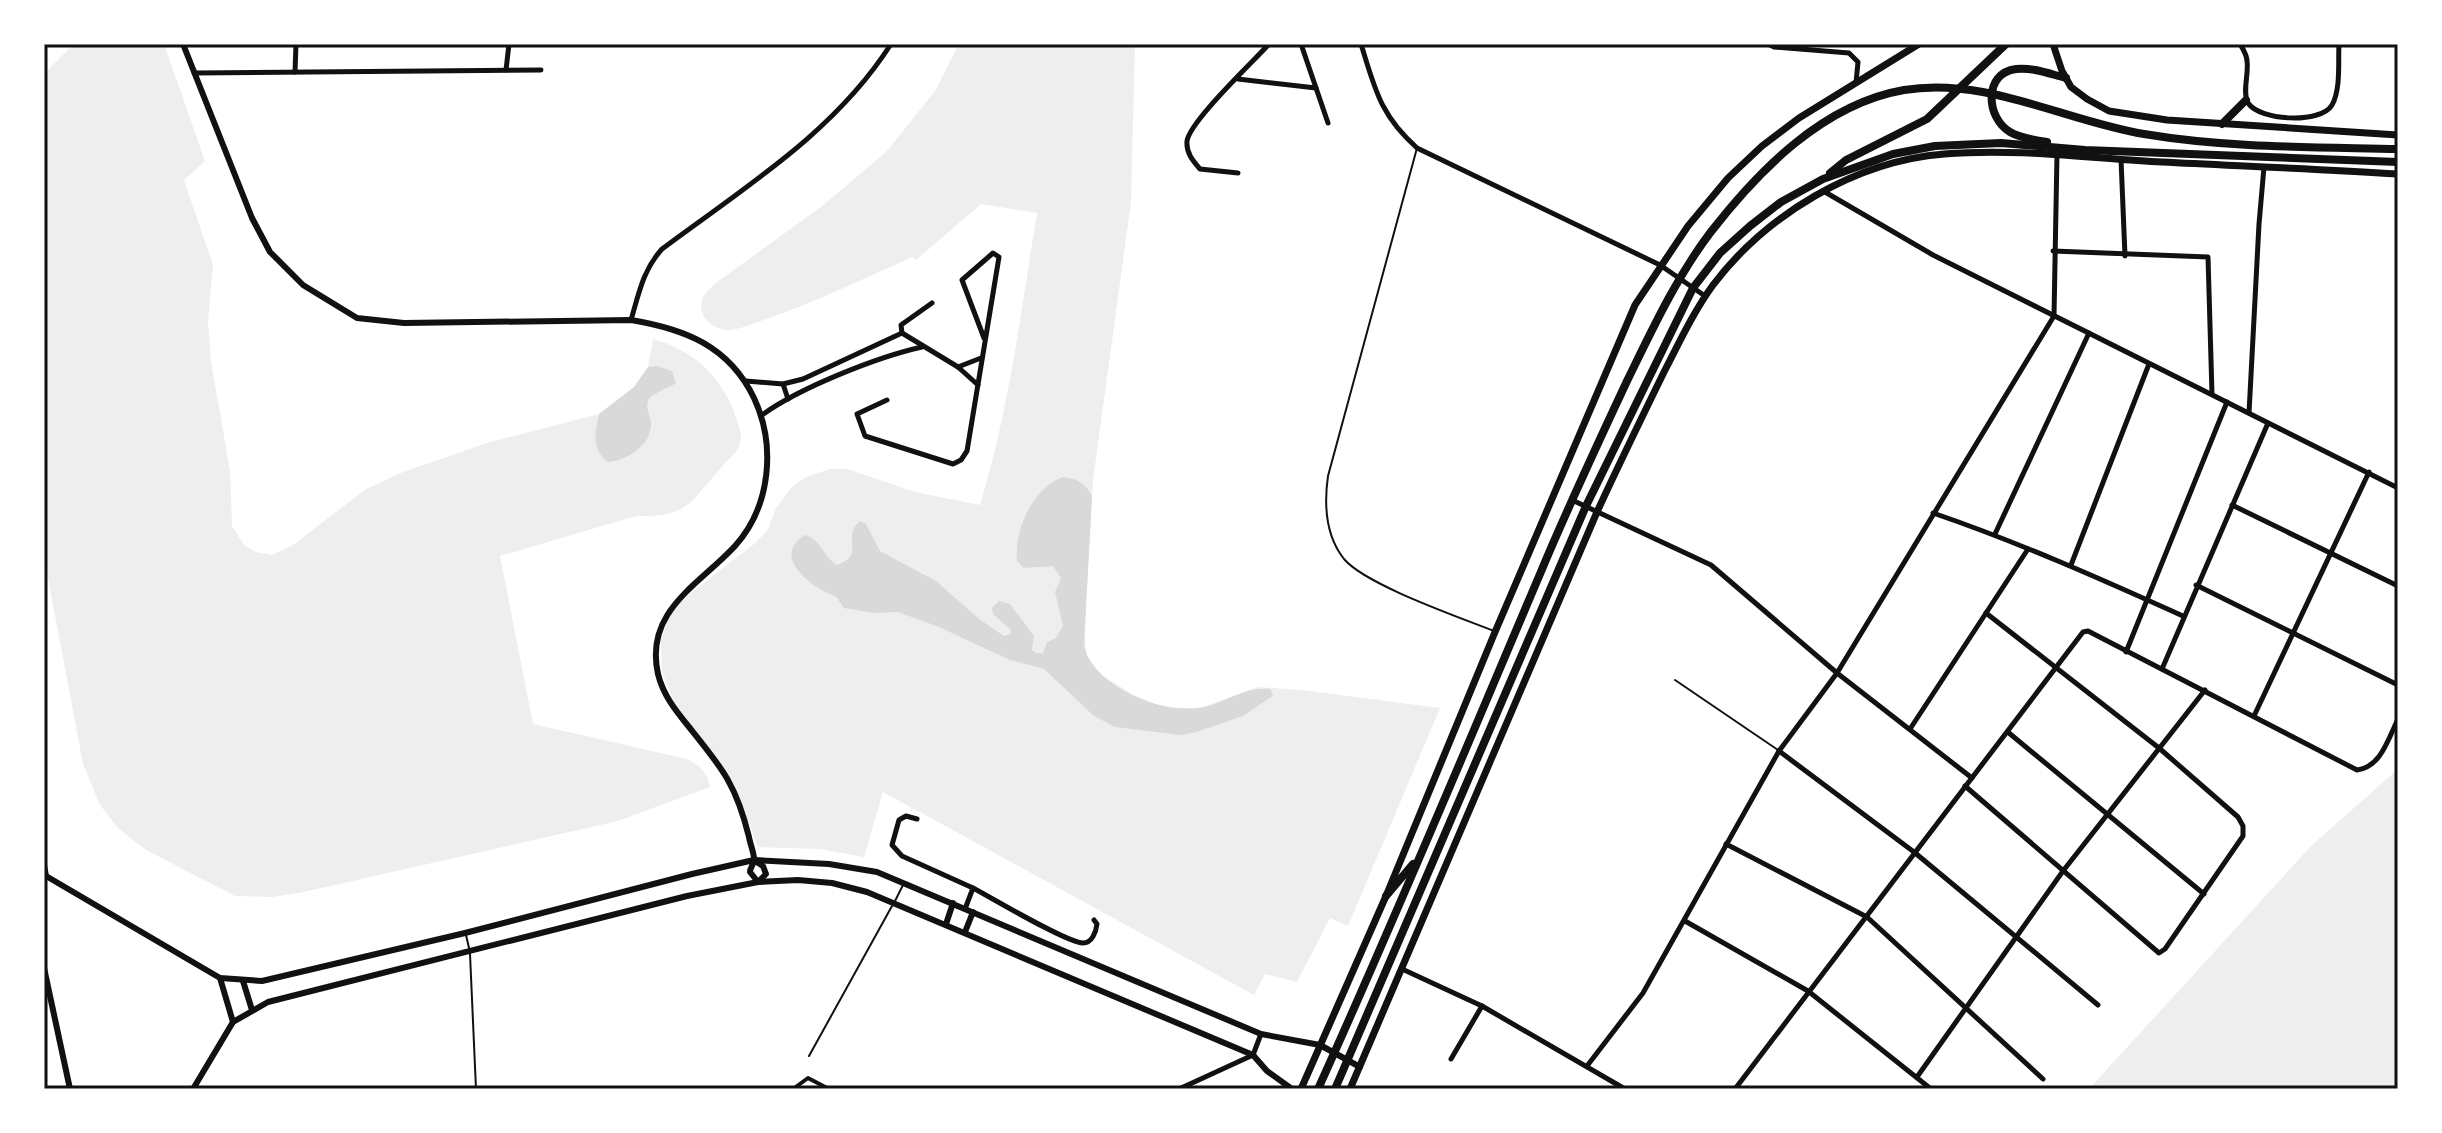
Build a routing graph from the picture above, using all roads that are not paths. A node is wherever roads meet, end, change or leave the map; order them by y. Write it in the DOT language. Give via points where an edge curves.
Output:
graph roads {
  1 [pos="183,44"];
  2 [pos="296,44"];
  3 [pos="509,44"];
  4 [pos="891,44"];
  5 [pos="1269,44"];
  6 [pos="1301,44"];
  7 [pos="1361,44"];
  8 [pos="1768,44"];
  9 [pos="1919,44"];
  10 [pos="2006,44"];
  11 [pos="2053,44"];
  12 [pos="2061,44"];
  13 [pos="2240,44"];
  14 [pos="2248,44"];
  15 [pos="2339,44"];
  16 [pos="2058,55"];
  17 [pos="2247,59"];
  18 [pos="506,70"];
  19 [pos="541,70"];
  20 [pos="295,72"];
  21 [pos="193,73"];
  22 [pos="2066,78"];
  23 [pos="1237,79"];
  24 [pos="1856,83"];
  25 [pos="1316,88"];
  26 [pos="2246,100"];
  27 [pos="1328,123"];
  28 [pos="2222,124"];
  29 [pos="2398,135"];
  30 [pos="1417,148"];
  31 [pos="2398,149"];
  32 [pos="2085,150"];
  33 [pos="2057,154"];
  34 [pos="2121,159"];
  35 [pos="2398,162"];
  36 [pos="2264,167"];
  37 [pos="1238,173"];
  38 [pos="2398,174"];
  39 [pos="1823,179"];
  40 [pos="1824,191"];
  41 [pos="2053,251"];
  42 [pos="2125,256"];
  43 [pos="1660,265"];
  44 [pos="1680,279"];
  45 [pos="1693,288"];
  46 [pos="1705,296"];
  47 [pos="932,303"];
  48 [pos="2054,316"];
  49 [pos="631,320"];
  50 [pos="902,333"];
  51 [pos="2089,333"];
  52 [pos="984,338"];
  53 [pos="889,339"];
  54 [pos="922,347"];
  55 [pos="893,353"];
  56 [pos="981,358"];
  57 [pos="2149,364"];
  58 [pos="958,367"];
  59 [pos="746,381"];
  60 [pos="783,384"];
  61 [pos="978,385"];
  62 [pos="2212,394"];
  63 [pos="788,399"];
  64 [pos="887,400"];
  65 [pos="2227,402"];
  66 [pos="2249,413"];
  67 [pos="762,415"];
  68 [pos="2268,423"];
  69 [pos="2369,472"];
  70 [pos="2398,488"];
  71 [pos="1571,500"];
  72 [pos="2232,505"];
  73 [pos="1586,506"];
  74 [pos="1597,512"];
  75 [pos="1933,513"];
  76 [pos="1995,534"];
  77 [pos="2028,549"];
  78 [pos="2331,553"];
  79 [pos="2071,565"];
  80 [pos="2196,585"];
  81 [pos="2398,586"];
  82 [pos="2147,600"];
  83 [pos="1986,613"];
  84 [pos="2183,616"];
  85 [pos="1495,632"];
  86 [pos="2294,632"];
  87 [pos="2126,652"];
  88 [pos="2056,667"];
  89 [pos="2162,669"];
  90 [pos="1837,673"];
  91 [pos="1675,680"];
  92 [pos="2398,685"];
  93 [pos="2205,690"];
  94 [pos="2254,716"];
  95 [pos="2398,719"];
  96 [pos="1910,729"];
  97 [pos="2009,733"];
  98 [pos="2159,748"];
  99 [pos="1779,751"];
  100 [pos="1972,778"];
  101 [pos="1965,786"];
  102 [pos="2106,814"];
  103 [pos="917,819"];
  104 [pos="1726,844"];
  105 [pos="1914,852"];
  106 [pos="1419,857"];
  107 [pos="754,860"];
  108 [pos="44,865"];
  109 [pos="2063,871"];
  110 [pos="45,875"];
  111 [pos="758,882"];
  112 [pos="904,883"];
  113 [pos="973,888"];
  114 [pos="2204,894"];
  115 [pos="1386,896"];
  116 [pos="895,902"];
  117 [pos="953,903"];
  118 [pos="965,909"];
  119 [pos="973,912"];
  120 [pos="1867,917"];
  121 [pos="515,920"];
  122 [pos="1094,920"];
  123 [pos="1685,921"];
  124 [pos="946,924"];
  125 [pos="965,932"];
  126 [pos="465,933"];
  127 [pos="2016,939"];
  128 [pos="521,940"];
  129 [pos="470,952"];
  130 [pos="44,968"];
  131 [pos="1402,969"];
  132 [pos="220,978"];
  133 [pos="243,981"];
  134 [pos="1808,991"];
  135 [pos="2098,1005"];
  136 [pos="1482,1006"];
  137 [pos="1967,1009"];
  138 [pos="252,1010"];
  139 [pos="233,1022"];
  140 [pos="1261,1034"];
  141 [pos="1320,1045"];
  142 [pos="1335,1053"];
  143 [pos="1253,1055"];
  144 [pos="809,1056"];
  145 [pos="1451,1059"];
  146 [pos="1347,1060"];
  147 [pos="1587,1066"];
  148 [pos="1360,1067"];
  149 [pos="1917,1077"];
  150 [pos="2043,1079"];
  151 [pos="70,1089"];
  152 [pos="193,1089"];
  153 [pos="476,1089"];
  154 [pos="793,1089"];
  155 [pos="829,1089"];
  156 [pos="1179,1089"];
  157 [pos="1292,1089"];
  158 [pos="1301,1089"];
  159 [pos="1318,1089"];
  160 [pos="1335,1089"];
  161 [pos="1350,1089"];
  162 [pos="1625,1089"];
  163 [pos="1735,1089"];
  164 [pos="1931,1089"];
  1 -- 21 [label="street"];
  2 -- 20 [label="street"];
  3 -- 18 [label="street"];
  4 -- 49 [label="street" via="870,77 824,126 662,249 643,277"];
  5 -- 23 [label="street"];
  6 -- 25 [label="street"];
  7 -- 30 [label="street" via="1379,102"];
  8 -- 24 [label="street" via="1849,53 1858,62"];
  9 -- 24 [label="main road"];
  10 -- 39 [label="highway" via="1927,119 1846,160"];
  11 -- 16 [label="main road"];
  12 -- 16 [label="main road"];
  13 -- 17 [label="street"];
  14 -- 17 [label="street"];
  15 -- 26 [label="street" via="2334,99 2325,113 2266,116"];
  16 -- 22 [label="main road"];
  17 -- 26 [label="street"];
  18 -- 19 [label="street"];
  18 -- 20 [label="street"];
  20 -- 21 [label="street"];
  21 -- 49 [label="street" via="270,252 303,285 357,318 404,323"];
  22 -- 28 [label="main road" via="2079,94 2109,111"];
  22 -- 32 [label="highway" via="2011,70 1995,83 1992,108 2012,133"];
  23 -- 25 [label="street"];
  23 -- 37 [label="street" via="1187,140 1189,157 1200,169"];
  24 -- 43 [label="main road" via="1762,146 1728,178"];
  25 -- 27 [label="street"];
  26 -- 28 [label="highway"];
  28 -- 29 [label="main road"];
  30 -- 43 [label="street"];
  30 -- 85 [label="lane" via="1328,476 1327,513 1334,542 1358,571"];
  31 -- 44 [label="highway" via="2142,134 1970,90 1918,88 1876,96 1827,120 1735,202"];
  32 -- 35 [label="highway"];
  32 -- 39 [label="highway" via="2001,143 1935,146 1893,154"];
  33 -- 34 [label="main road"];
  33 -- 40 [label="main road" via="1942,154 1905,161"];
  33 -- 41 [label="street"];
  34 -- 36 [label="main road"];
  34 -- 42 [label="street"];
  36 -- 38 [label="main road"];
  36 -- 66 [label="street"];
  39 -- 45 [label="highway" via="1750,226"];
  40 -- 46 [label="main road" via="1764,232"];
  40 -- 48 [label="street" via="1933,255"];
  41 -- 42 [label="street"];
  41 -- 48 [label="street"];
  42 -- 62 [label="street" via="2208,257"];
  43 -- 44 [label="street"];
  43 -- 85 [label="main road" via="1635,305"];
  44 -- 45 [label="street"];
  44 -- 71 [label="highway"];
  45 -- 46 [label="street"];
  45 -- 73 [label="highway"];
  46 -- 74 [label="main road"];
  47 -- 50 [label="street" via="901,325"];
  48 -- 51 [label="street"];
  48 -- 75 [label="street"];
  49 -- 59 [label="street" via="704,343 731,362"];
  50 -- 53 [label="street"];
  50 -- 54 [label="street"];
  51 -- 57 [label="street"];
  51 -- 76 [label="street"];
  52 -- 52 [label="street" via="962,280 993,253 999,257"];
  52 -- 56 [label="street"];
  53 -- 55 [label="street"];
  53 -- 60 [label="street"];
  54 -- 55 [label="street"];
  54 -- 58 [label="street"];
  55 -- 63 [label="street"];
  56 -- 58 [label="street"];
  56 -- 61 [label="street"];
  57 -- 62 [label="street"];
  57 -- 79 [label="street"];
  58 -- 61 [label="street"];
  59 -- 60 [label="street"];
  59 -- 67 [label="street"];
  60 -- 63 [label="street"];
  61 -- 64 [label="street" via="967,451 953,464 865,436 857,414"];
  62 -- 65 [label="street"];
  63 -- 67 [label="street"];
  65 -- 66 [label="street"];
  65 -- 82 [label="street"];
  66 -- 68 [label="street"];
  67 -- 107 [label="street" via="768,456 756,511 734,546 669,610 657,652 658,674 668,698 736,792"];
  68 -- 69 [label="street"];
  68 -- 72 [label="street"];
  69 -- 70 [label="street"];
  69 -- 78 [label="street"];
  71 -- 73 [label="street"];
  71 -- 106 [label="highway"];
  72 -- 78 [label="street"];
  72 -- 80 [label="street"];
  73 -- 74 [label="street"];
  73 -- 146 [label="highway"];
  74 -- 90 [label="street" via="1711,565"];
  74 -- 131 [label="main road"];
  75 -- 76 [label="street"];
  75 -- 90 [label="street"];
  76 -- 77 [label="street"];
  77 -- 79 [label="street"];
  77 -- 83 [label="street"];
  78 -- 81 [label="street"];
  78 -- 86 [label="street"];
  79 -- 82 [label="street"];
  80 -- 84 [label="street"];
  80 -- 86 [label="street"];
  82 -- 84 [label="street"];
  82 -- 87 [label="street"];
  83 -- 88 [label="street"];
  83 -- 96 [label="street"];
  84 -- 89 [label="street"];
  85 -- 115 [label="main road"];
  86 -- 92 [label="street"];
  86 -- 94 [label="street"];
  87 -- 88 [label="street" via="2088,631 2078,635"];
  87 -- 89 [label="street"];
  88 -- 97 [label="street"];
  88 -- 98 [label="street"];
  89 -- 93 [label="street"];
  90 -- 96 [label="street"];
  90 -- 99 [label="street"];
  91 -- 99 [label="lane"];
  93 -- 94 [label="street"];
  93 -- 98 [label="street"];
  94 -- 95 [label="street" via="2357,770 2376,763"];
  96 -- 100 [label="street"];
  97 -- 100 [label="street"];
  97 -- 102 [label="street"];
  98 -- 102 [label="street"];
  98 -- 114 [label="street" via="2243,826 2243,836"];
  99 -- 104 [label="street"];
  99 -- 105 [label="street"];
  100 -- 101 [label="street"];
  101 -- 105 [label="street"];
  101 -- 109 [label="street"];
  102 -- 109 [label="street"];
  102 -- 114 [label="street"];
  103 -- 113 [label="street" via="899,820 892,845 902,856"];
  104 -- 120 [label="street"];
  104 -- 123 [label="street"];
  105 -- 120 [label="street"];
  105 -- 127 [label="street"];
  106 -- 115 [label="highway"];
  106 -- 142 [label="highway"];
  107 -- 111 [label="street" via="750,872"];
  107 -- 111 [label="street" via="766,874"];
  107 -- 112 [label="street" via="829,864 877,872"];
  107 -- 121 [label="street"];
  108 -- 110 [label="street"];
  109 -- 114 [label="street" via="2159,953"];
  109 -- 127 [label="street"];
  110 -- 132 [label="street"];
  111 -- 116 [label="street" via="832,883"];
  111 -- 128 [label="street"];
  112 -- 116 [label="lane"];
  112 -- 117 [label="street"];
  113 -- 118 [label="street"];
  113 -- 122 [label="street" via="1083,943 1095,934"];
  115 -- 141 [label="main road"];
  116 -- 124 [label="street"];
  116 -- 144 [label="lane"];
  117 -- 118 [label="street"];
  117 -- 124 [label="street"];
  118 -- 119 [label="street"];
  119 -- 125 [label="street"];
  119 -- 140 [label="street"];
  120 -- 134 [label="street"];
  120 -- 137 [label="street"];
  121 -- 126 [label="street"];
  121 -- 128 [label="street"];
  123 -- 134 [label="street"];
  123 -- 147 [label="street" via="1643,993"];
  124 -- 125 [label="street"];
  125 -- 143 [label="street"];
  126 -- 129 [label="lane"];
  126 -- 133 [label="street" via="262,981"];
  127 -- 135 [label="street"];
  127 -- 137 [label="street"];
  128 -- 129 [label="street"];
  129 -- 138 [label="street"];
  129 -- 153 [label="lane"];
  130 -- 151 [label="street"];
  131 -- 136 [label="street"];
  131 -- 148 [label="main road"];
  132 -- 133 [label="street"];
  132 -- 139 [label="street"];
  133 -- 138 [label="street"];
  134 -- 149 [label="street"];
  134 -- 163 [label="street"];
  136 -- 145 [label="street"];
  136 -- 147 [label="street"];
  137 -- 149 [label="street"];
  137 -- 150 [label="street"];
  138 -- 139 [label="street"];
  139 -- 152 [label="street"];
  140 -- 141 [label="street"];
  140 -- 143 [label="street"];
  141 -- 142 [label="street"];
  141 -- 158 [label="main road"];
  142 -- 146 [label="street"];
  142 -- 159 [label="highway"];
  143 -- 156 [label="street"];
  143 -- 157 [label="street"];
  146 -- 148 [label="street"];
  146 -- 160 [label="highway"];
  147 -- 162 [label="street"];
  148 -- 161 [label="main road"];
  149 -- 164 [label="street"];
  154 -- 155 [label="street" via="808,1078"];
}
